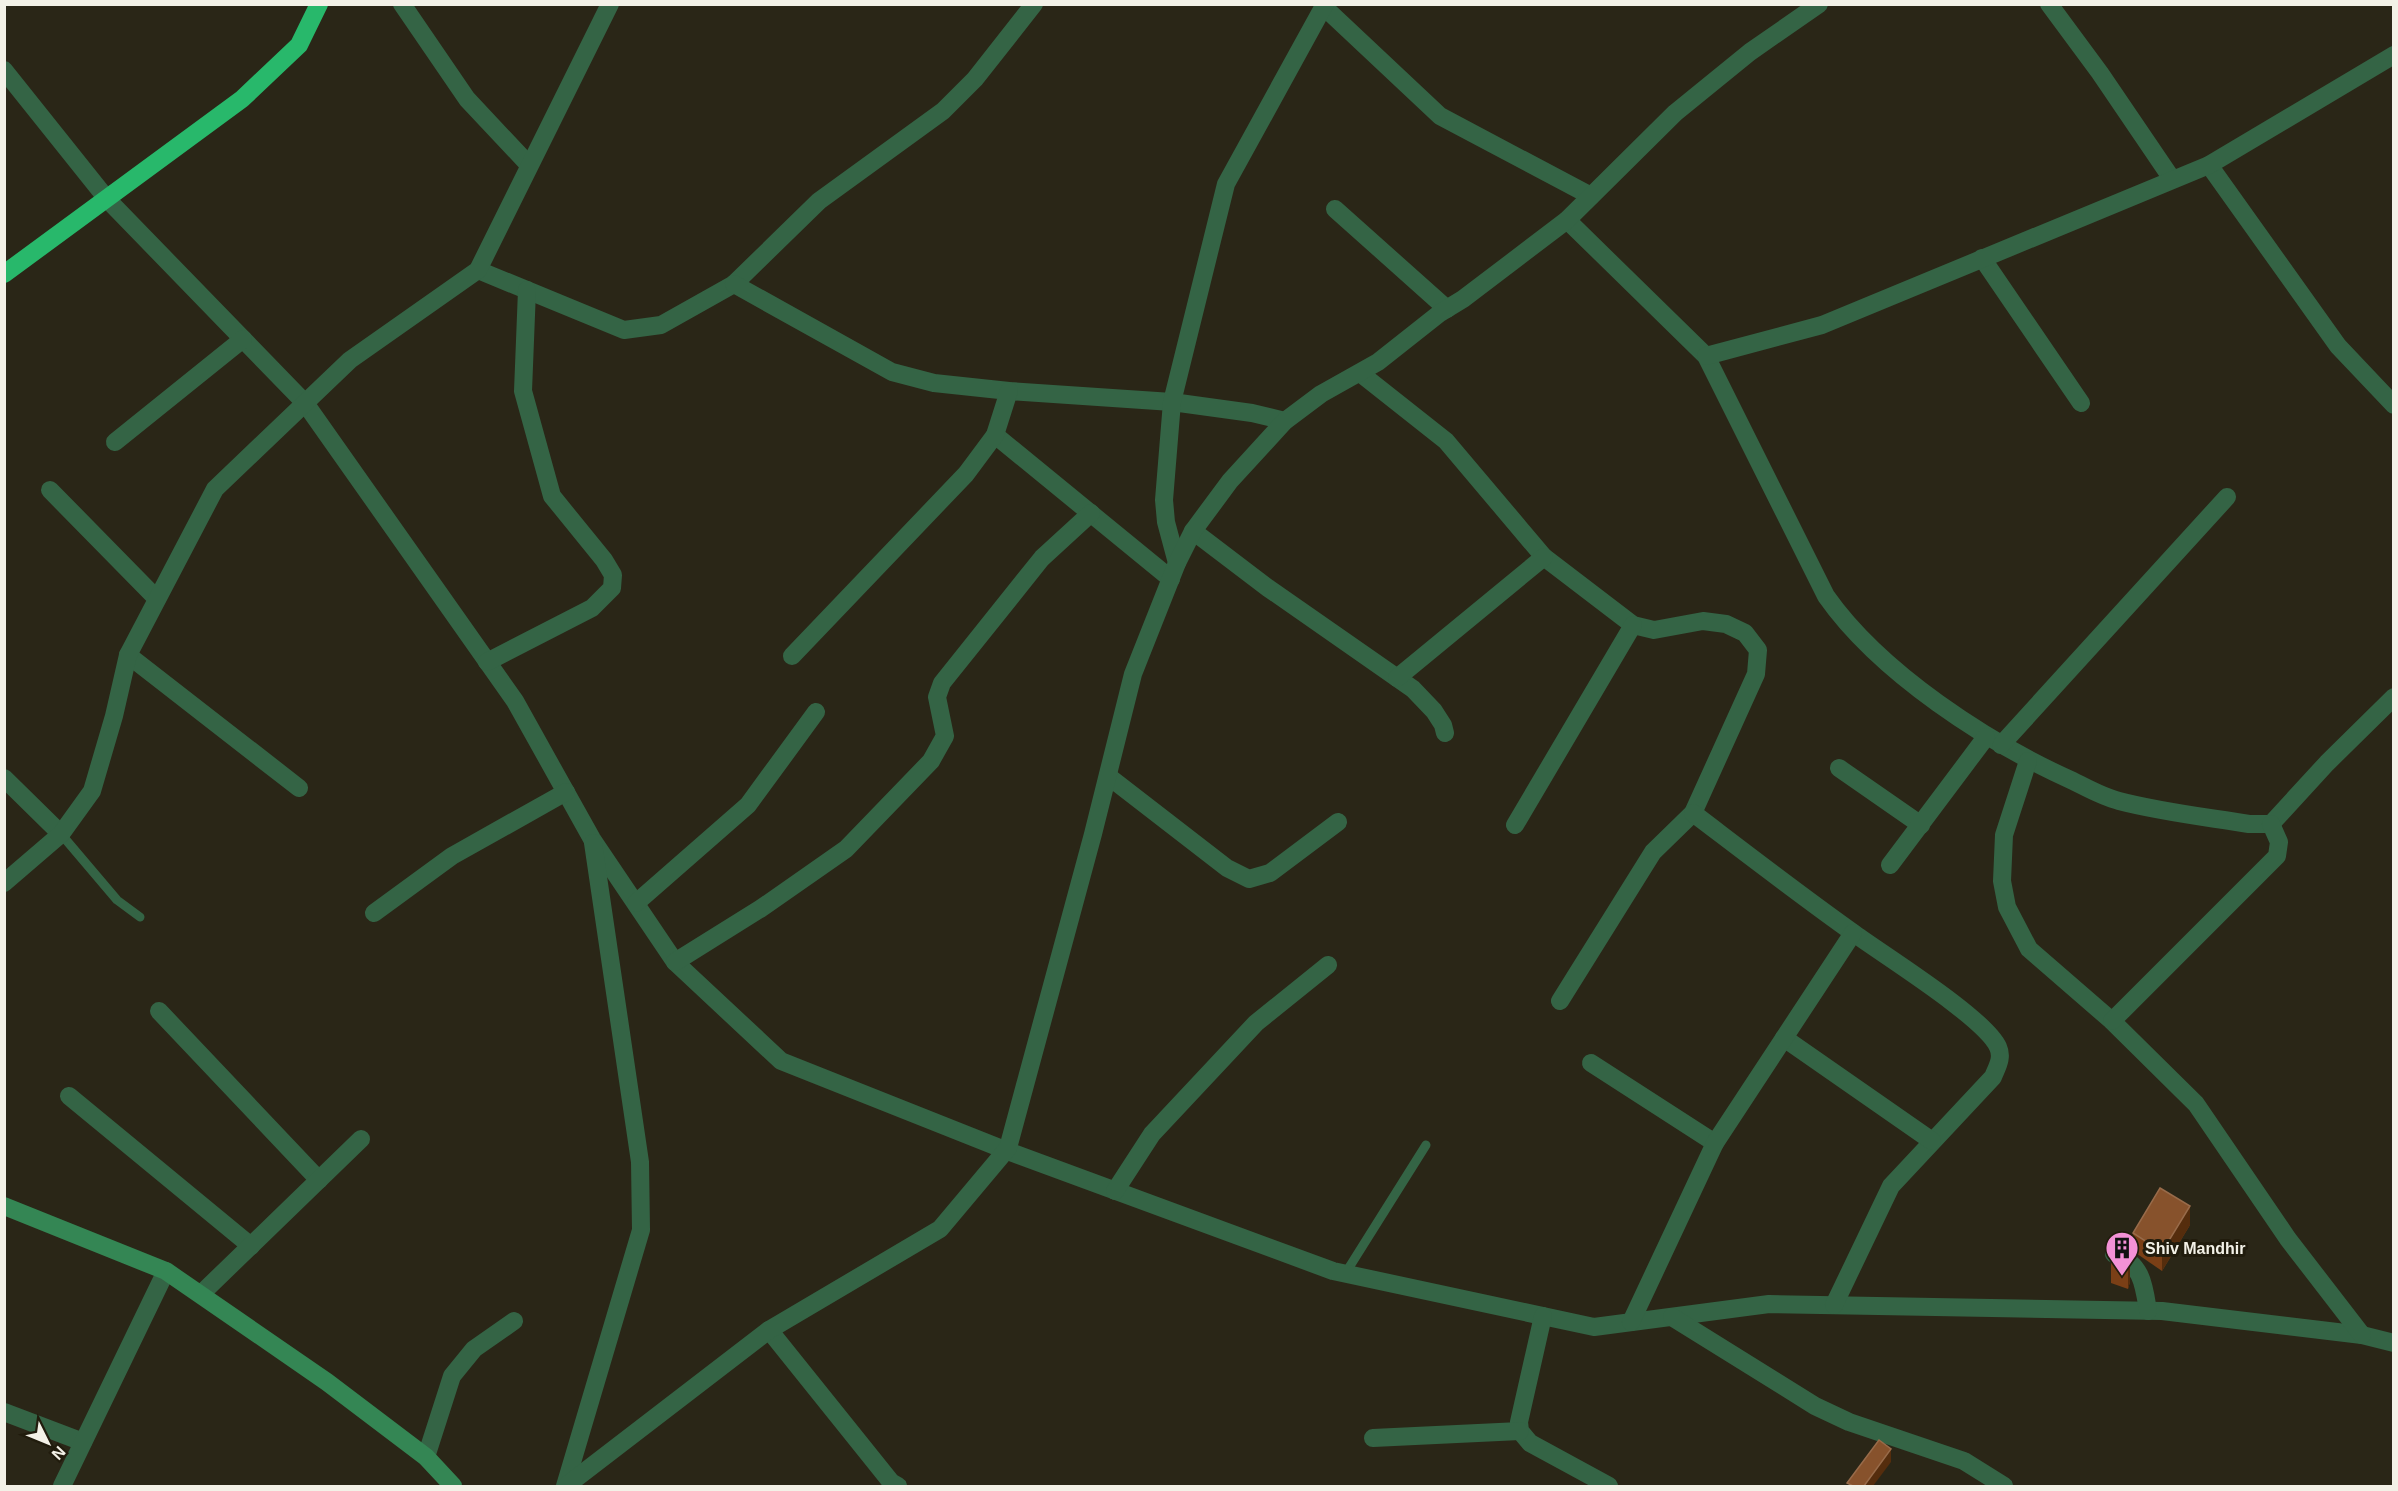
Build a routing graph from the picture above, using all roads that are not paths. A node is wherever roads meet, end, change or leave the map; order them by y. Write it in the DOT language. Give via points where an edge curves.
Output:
graph roads {
  1 [pos="319,4"];
  2 [pos="402,4"];
  3 [pos="610,4"];
  4 [pos="1034,4"];
  5 [pos="1819,4"];
  6 [pos="2049,4"];
  7 [pos="1324,6"];
  8 [pos="2394,55"];
  9 [pos="4,70"];
  10 [pos="529,165"];
  11 [pos="2209,165"];
  12 [pos="2172,179"];
  13 [pos="1591,196"];
  14 [pos="107,199"];
  15 [pos="1335,208"];
  16 [pos="1567,220"];
  17 [pos="1982,258"];
  18 [pos="478,270"];
  19 [pos="4,274"];
  20 [pos="734,284"];
  21 [pos="527,290"];
  22 [pos="1447,309"];
  23 [pos="243,339"];
  24 [pos="1706,356"];
  25 [pos="1360,373"];
  26 [pos="1009,391"];
  27 [pos="1172,402"];
  28 [pos="305,403"];
  29 [pos="2081,403"];
  30 [pos="2394,405"];
  31 [pos="1285,421"];
  32 [pos="995,435"];
  33 [pos="115,442"];
  34 [pos="50,490"];
  35 [pos="2227,497"];
  36 [pos="1091,513"];
  37 [pos="1193,531"];
  38 [pos="1544,557"];
  39 [pos="1174,571"];
  40 [pos="157,599"];
  41 [pos="1633,625"];
  42 [pos="128,655"];
  43 [pos="792,656"];
  44 [pos="487,662"];
  45 [pos="1397,678"];
  46 [pos="2394,697"];
  47 [pos="816,712"];
  48 [pos="1445,733"];
  49 [pos="1994,741"];
  50 [pos="2028,761"];
  51 [pos="1839,768"];
  52 [pos="1107,776"];
  53 [pos="4,778"];
  54 [pos="299,788"];
  55 [pos="566,792"];
  56 [pos="1693,813"];
  57 [pos="1338,822"];
  58 [pos="2271,824"];
  59 [pos="1515,825"];
  60 [pos="1921,825"];
  61 [pos="61,834"];
  62 [pos="592,839"];
  63 [pos="1890,865"];
  64 [pos="4,883"];
  65 [pos="636,903"];
  66 [pos="374,913"];
  67 [pos="140,917"];
  68 [pos="1853,933"];
  69 [pos="675,962"];
  70 [pos="1328,965"];
  71 [pos="1560,1001"];
  72 [pos="159,1011"];
  73 [pos="2112,1022"];
  74 [pos="1784,1038"];
  75 [pos="1591,1063"];
  76 [pos="69,1096"];
  77 [pos="361,1139"];
  78 [pos="1932,1142"];
  79 [pos="1715,1143"];
  80 [pos="1426,1145"];
  81 [pos="1005,1150"];
  82 [pos="319,1180"];
  83 [pos="1115,1191"];
  84 [pos="4,1206"];
  85 [pos="251,1246"];
  86 [pos="2114,1254"];
  87 [pos="166,1271"];
  88 [pos="1345,1274"];
  89 [pos="201,1294"];
  90 [pos="1834,1305"];
  91 [pos="2148,1311"];
  92 [pos="1543,1316"];
  93 [pos="1672,1317"];
  94 [pos="514,1321"];
  95 [pos="1631,1322"];
  96 [pos="769,1330"];
  97 [pos="2362,1335"];
  98 [pos="2394,1344"];
  99 [pos="4,1412"];
  100 [pos="1520,1431"];
  101 [pos="1373,1438"];
  102 [pos="82,1442"];
  103 [pos="426,1457"];
  104 [pos="62,1486"];
  105 [pos="453,1486"];
  106 [pos="565,1486"];
  107 [pos="898,1486"];
  108 [pos="1605,1486"];
  109 [pos="2004,1486"];
  1 -- 14 [label="highway" via="299,45 242,99"];
  2 -- 10 [label="street" via="467,99"];
  3 -- 10 [label="street"];
  4 -- 20 [label="street" via="975,79 944,111 819,201"];
  5 -- 13 [label="street" via="1750,52 1675,113"];
  6 -- 12 [label="street"];
  7 -- 13 [label="street" via="1440,116"];
  7 -- 27 [label="street" via="1226,184"];
  8 -- 11 [label="street"];
  9 -- 14 [label="street"];
  10 -- 18 [label="street"];
  11 -- 12 [label="street"];
  11 -- 30 [label="street" via="2338,346"];
  12 -- 17 [label="street"];
  13 -- 16 [label="street"];
  14 -- 19 [label="highway"];
  14 -- 23 [label="street"];
  15 -- 22 [label="street"];
  16 -- 22 [label="street"];
  16 -- 24 [label="street"];
  17 -- 24 [label="street" via="1822,325"];
  17 -- 29 [label="street"];
  18 -- 21 [label="street"];
  18 -- 28 [label="street" via="350,360"];
  20 -- 21 [label="street" via="661,325 624,330"];
  20 -- 26 [label="street" via="892,372 934,383"];
  21 -- 44 [label="street" via="523,391 552,496 604,560 613,575 612,588 592,608"];
  22 -- 25 [label="street"];
  23 -- 28 [label="street"];
  23 -- 33 [label="street"];
  24 -- 49 [label="street" via="1826,596 1841,618 1900,673"];
  25 -- 31 [label="street"];
  25 -- 38 [label="street" via="1446,441"];
  26 -- 27 [label="street"];
  26 -- 32 [label="street"];
  27 -- 31 [label="street"];
  27 -- 39 [label="street" via="1164,500"];
  28 -- 40 [label="street" via="214,489"];
  28 -- 44 [label="street"];
  31 -- 37 [label="street" via="1230,481"];
  32 -- 36 [label="street"];
  32 -- 43 [label="street" via="966,474"];
  34 -- 40 [label="street"];
  35 -- 49 [label="street"];
  36 -- 39 [label="street"];
  36 -- 69 [label="street" via="1042,558 942,683 937,697 945,736 931,761 846,849"];
  37 -- 39 [label="street"];
  37 -- 45 [label="street"];
  38 -- 41 [label="street"];
  38 -- 45 [label="street"];
  39 -- 52 [label="street" via="1133,674"];
  40 -- 42 [label="street"];
  41 -- 56 [label="street" via="1654,630 1703,621 1726,624 1745,633 1758,650 1756,674"];
  41 -- 59 [label="street"];
  42 -- 54 [label="street"];
  42 -- 61 [label="street" via="92,791"];
  44 -- 55 [label="street" via="515,701"];
  45 -- 48 [label="street" via="1434,711"];
  46 -- 58 [label="street"];
  47 -- 65 [label="street" via="748,806"];
  49 -- 50 [label="street"];
  49 -- 60 [label="street"];
  50 -- 58 [label="street" via="2117,801 2249,825"];
  50 -- 73 [label="street" via="2004,836 2002,881 2007,908 2029,949"];
  51 -- 60 [label="street"];
  52 -- 57 [label="street" via="1227,868 1249,879 1270,873"];
  52 -- 81 [label="street"];
  53 -- 61 [label="street"];
  55 -- 62 [label="street"];
  55 -- 66 [label="street" via="452,856"];
  56 -- 68 [label="street"];
  56 -- 71 [label="street" via="1653,852"];
  58 -- 73 [label="street" via="2279,842 2277,856"];
  60 -- 63 [label="street"];
  61 -- 64 [label="street"];
  61 -- 67 [label="lane" via="117,900"];
  62 -- 65 [label="street"];
  62 -- 106 [label="street" via="640,1162 641,1230"];
  65 -- 69 [label="street"];
  68 -- 74 [label="street"];
  68 -- 78 [label="street" via="1967,1014 1999,1048 2000,1060 1993,1077"];
  69 -- 81 [label="street" via="781,1061"];
  70 -- 83 [label="street" via="1248,1032 1152,1134"];
  72 -- 82 [label="street"];
  73 -- 97 [label="street" via="2196,1104 2288,1239"];
  74 -- 78 [label="street"];
  74 -- 79 [label="street"];
  75 -- 79 [label="street"];
  76 -- 85 [label="street"];
  77 -- 82 [label="street"];
  78 -- 90 [label="street" via="1891,1186"];
  79 -- 95 [label="street"];
  80 -- 88 [label="lane"];
  81 -- 83 [label="street"];
  81 -- 96 [label="street" via="940,1229"];
  82 -- 85 [label="street"];
  83 -- 88 [label="street"];
  84 -- 87 [label="street"];
  85 -- 89 [label="street"];
  86 -- 91 [label="street" via="2124,1257 2141,1275"];
  87 -- 89 [label="street"];
  87 -- 102 [label="street"];
  88 -- 92 [label="street"];
  89 -- 103 [label="street"];
  90 -- 91 [label="street"];
  90 -- 93 [label="street" via="1769,1304"];
  91 -- 97 [label="street"];
  92 -- 95 [label="street" via="1594,1327"];
  92 -- 100 [label="street" via="1521,1406"];
  93 -- 95 [label="street"];
  93 -- 109 [label="street" via="1815,1406 1849,1422 1964,1461"];
  94 -- 103 [label="street" via="474,1349 452,1376"];
  96 -- 106 [label="street"];
  96 -- 107 [label="street"];
  97 -- 98 [label="street"];
  99 -- 102 [label="street"];
  100 -- 101 [label="street"];
  100 -- 108 [label="street" via="1530,1443"];
  102 -- 104 [label="street"];
  103 -- 105 [label="street"];
}
